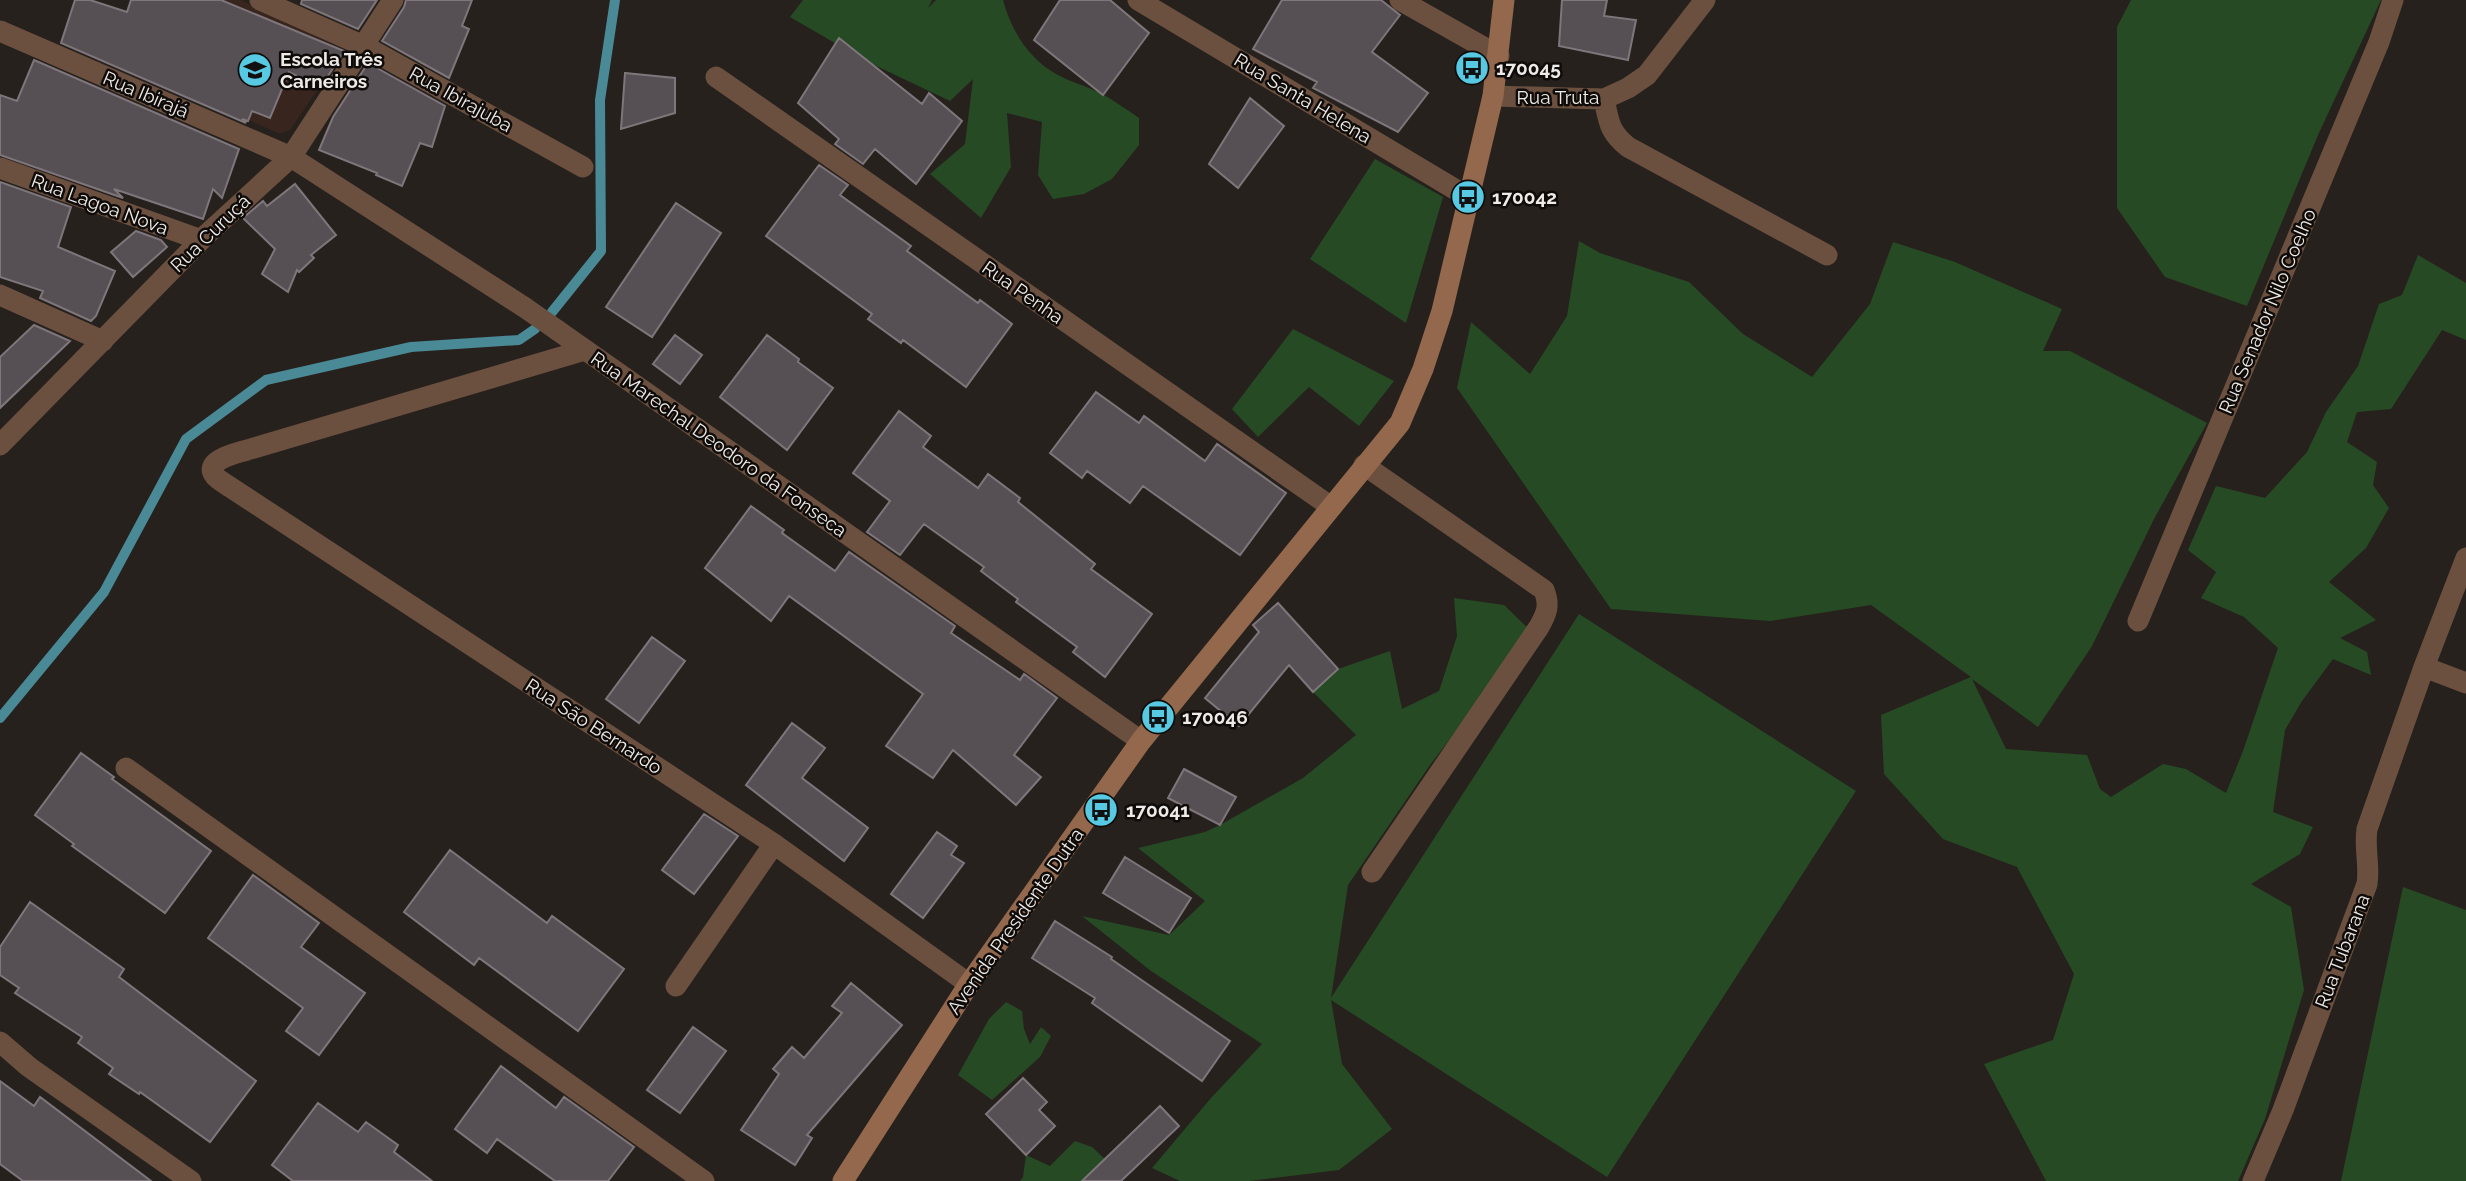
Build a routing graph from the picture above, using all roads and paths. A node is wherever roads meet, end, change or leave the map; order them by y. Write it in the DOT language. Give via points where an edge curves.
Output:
graph roads {
  1 [pos="260,0"];
  2 [pos="393,0"];
  3 [pos="1138,0"];
  4 [pos="1400,0"];
  5 [pos="1504,0"];
  6 [pos="1705,0"];
  7 [pos="2393,0"];
  8 [pos="0,31"];
  9 [pos="364,46"];
  10 [pos="1499,56"];
  11 [pos="716,77"];
  12 [pos="1493,96"];
  13 [pos="1604,99"];
  14 [pos="291,157"];
  15 [pos="583,167"];
  16 [pos="0,168"];
  17 [pos="1468,197"];
  18 [pos="201,240"];
  19 [pos="1827,256"];
  20 [pos="0,295"];
  21 [pos="103,341"];
  22 [pos="584,350"];
  23 [pos="0,445"];
  24 [pos="1364,465"];
  25 [pos="1330,506"];
  26 [pos="2466,558"];
  27 [pos="2138,621"];
  28 [pos="2424,667"];
  29 [pos="2466,683"];
  30 [pos="1141,741"];
  31 [pos="126,768"];
  32 [pos="774,844"];
  33 [pos="1373,872"];
  34 [pos="969,984"];
  35 [pos="676,986"];
  36 [pos="0,1042"];
  37 [pos="191,1181"];
  38 [pos="704,1181"];
  39 [pos="843,1181"];
  40 [pos="2253,1181"];
  1 -- 9 [label="street, Rua Ibirajuba"];
  2 -- 9 [label="street, Rua Curuçá"];
  3 -- 17 [label="street, Rua Santa Helena"];
  4 -- 10 [label="street"];
  5 -- 10 [label="main road, Avenida Presidente Dutra"];
  6 -- 13 [label="street, Rua Truta" via="1647,75"];
  7 -- 27 [label="street, Rua Senador Nilo Coelho"];
  8 -- 14 [label="street, Rua Ibirajá"];
  9 -- 14 [label="street, Rua Curuçá"];
  9 -- 15 [label="street, Rua Ibirajuba"];
  10 -- 12 [label="main road, Avenida Presidente Dutra"];
  11 -- 25 [label="street, Rua Penha"];
  12 -- 13 [label="street, Rua Truta"];
  12 -- 17 [label="main road, Avenida Presidente Dutra"];
  13 -- 19 [label="street" via="1609,125 1628,147"];
  14 -- 18 [label="street, Rua Curuçá"];
  14 -- 22 [label="street, Rua Marechal Deodoro da Fonseca"];
  16 -- 18 [label="street, Rua Lagoa Nova"];
  17 -- 24 [label="main road, Avenida Presidente Dutra" via="1442,311 1423,369 1400,423"];
  18 -- 21 [label="street, Rua Curuçá"];
  20 -- 21 [label="street"];
  21 -- 23 [label="street, Rua Curuçá"];
  22 -- 30 [label="street, Rua Marechal Deodoro da Fonseca"];
  22 -- 32 [label="street, Rua São Bernardo" via="238,453 219,460 212,471"];
  24 -- 25 [label="main road, Avenida Presidente Dutra"];
  24 -- 33 [label="street" via="1544,590 1549,602 1539,627"];
  25 -- 30 [label="main road, Avenida Presidente Dutra"];
  26 -- 28 [label="street, Rua Tubarana"];
  28 -- 29 [label="street"];
  28 -- 40 [label="street, Rua Tubarana" via="2367,830 2367,884"];
  30 -- 34 [label="main road, Avenida Presidente Dutra"];
  31 -- 38 [label="street"];
  32 -- 34 [label="street, Rua São Bernardo"];
  32 -- 35 [label="street"];
  34 -- 39 [label="main road, Avenida Presidente Dutra"];
  36 -- 37 [label="street"];
}
